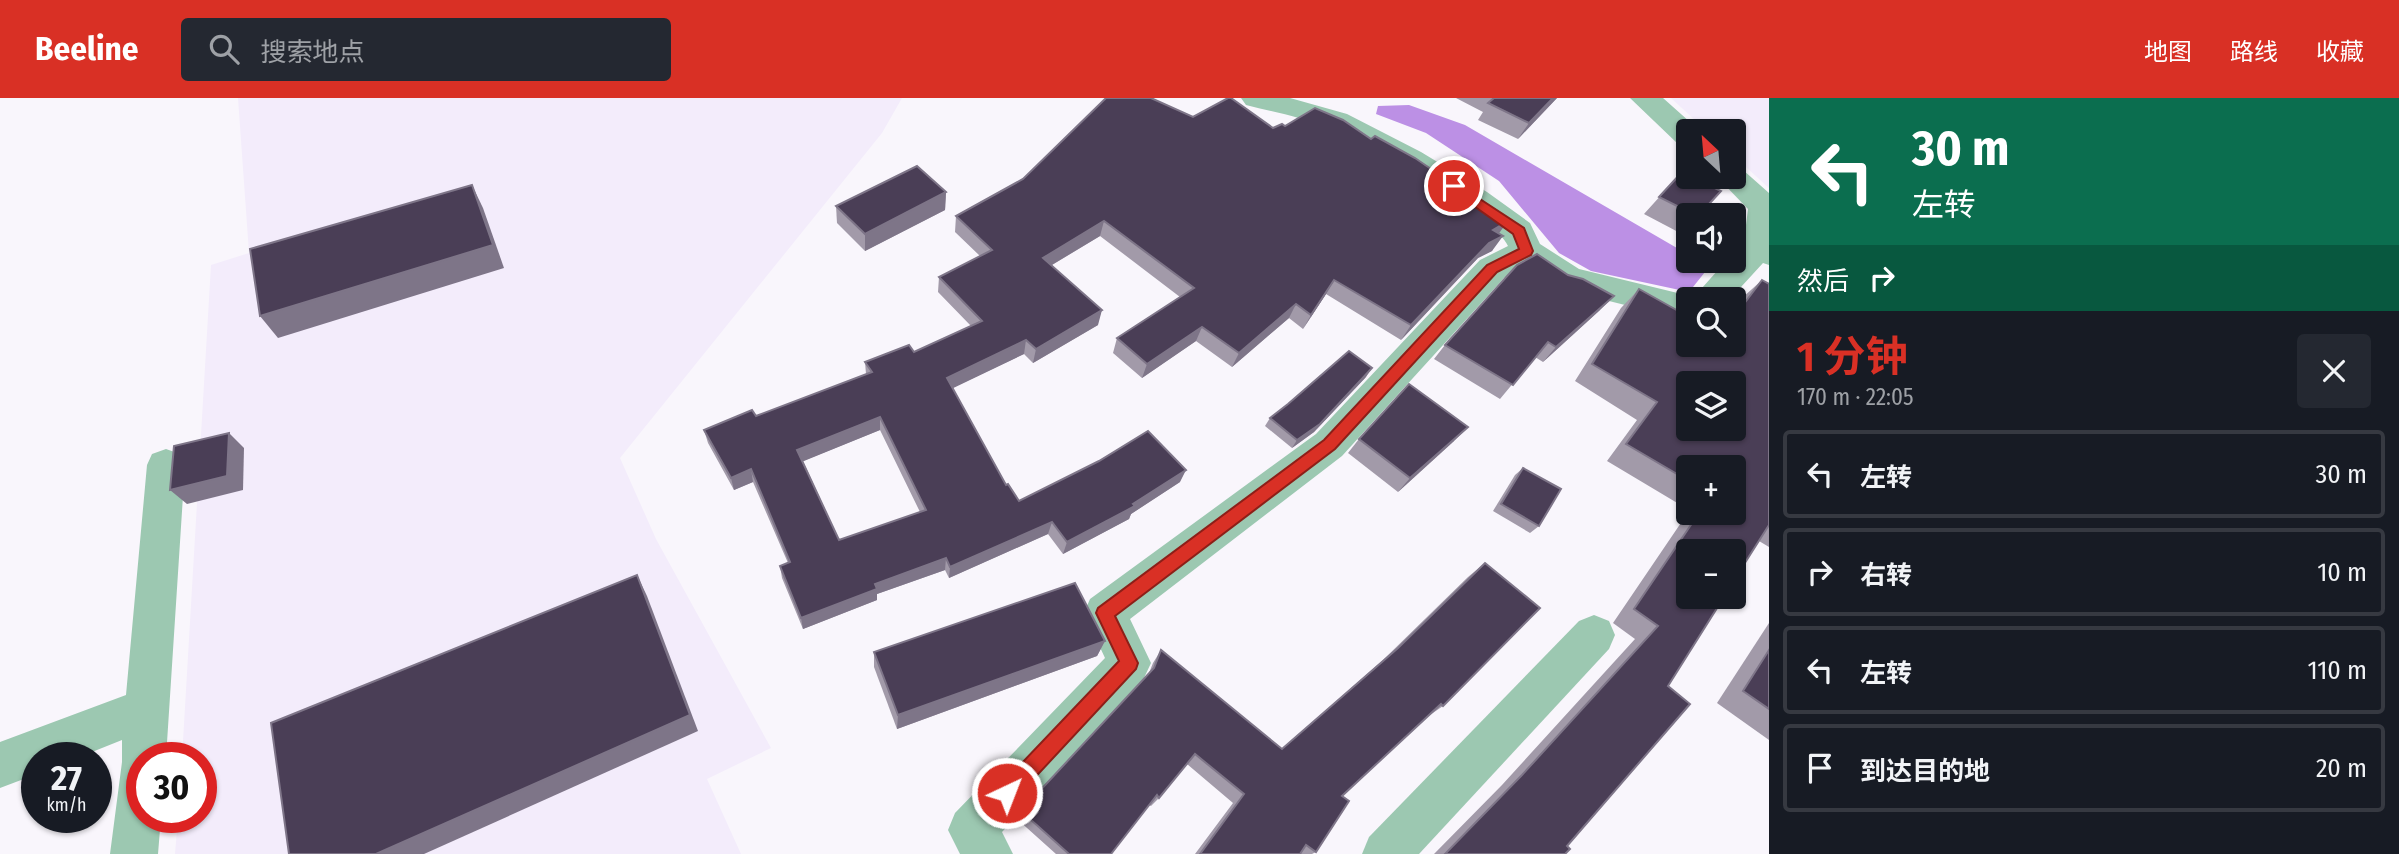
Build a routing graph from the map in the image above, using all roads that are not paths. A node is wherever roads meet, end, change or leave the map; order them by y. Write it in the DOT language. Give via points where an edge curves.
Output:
graph roads {
  1 [pos="1256,98"];
  2 [pos="1645,98"];
  3 [pos="1676,126"];
  4 [pos="1745,189"];
  5 [pos="1764,249"];
  6 [pos="1526,251"];
  7 [pos="1723,287"];
  8 [pos="1676,305"];
  9 [pos="166,465"];
  10 [pos="1594,635"];
  11 [pos="147,709"];
  12 [pos="144,742"];
  13 [pos="0,765"];
  14 [pos="136,833"];
  15 [pos="134,854"];
  16 [pos="989,854"];
  17 [pos="1386,854"];
  1 -- 6 [label="street" via="1337,121 1410,159 1519,231"];
  2 -- 3 [label="street"];
  4 -- 5 [label="street" via="1764,206"];
  5 -- 7 [label="street"];
  6 -- 8 [label="street" via="1569,279"];
  6 -- 16 [label="street" via="1492,269 1329,444 1105,613 1129,663 972,830"];
  9 -- 11 [label="street"];
  10 -- 17 [label="street"];
  11 -- 12 [label="street"];
  11 -- 13 [label="street"];
  14 -- 15 [label="street"];
}
